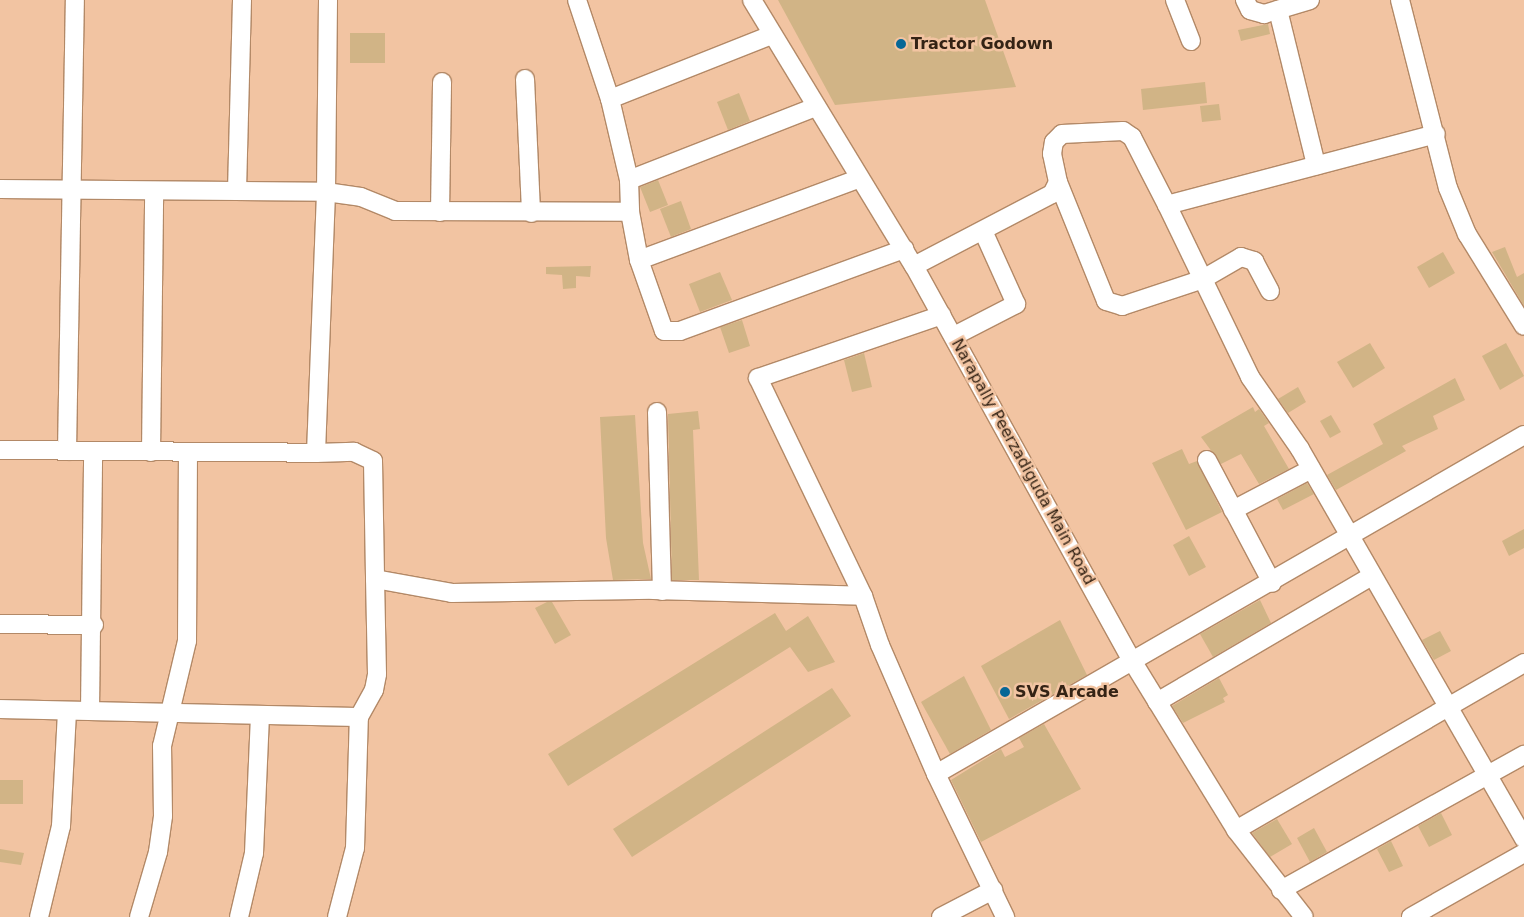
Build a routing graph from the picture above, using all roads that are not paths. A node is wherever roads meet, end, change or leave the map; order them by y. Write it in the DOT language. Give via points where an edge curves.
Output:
graph roads {
  1 [pos="75,0"];
  2 [pos="242,0"];
  3 [pos="328,0"];
  4 [pos="577,0"];
  5 [pos="752,0"];
  6 [pos="1175,0"];
  7 [pos="1245,0"];
  8 [pos="1310,0"];
  9 [pos="1400,0"];
  10 [pos="1278,10"];
  11 [pos="772,35"];
  12 [pos="1191,41"];
  13 [pos="525,80"];
  14 [pos="442,82"];
  15 [pos="610,99"];
  16 [pos="815,107"];
  17 [pos="1436,134"];
  18 [pos="1316,165"];
  19 [pos="858,179"];
  20 [pos="629,180"];
  21 [pos="1058,182"];
  22 [pos="0,189"];
  23 [pos="73,190"];
  24 [pos="154,190"];
  25 [pos="237,191"];
  26 [pos="326,192"];
  27 [pos="1167,205"];
  28 [pos="440,212"];
  29 [pos="630,212"];
  30 [pos="531,213"];
  31 [pos="983,231"];
  32 [pos="904,249"];
  33 [pos="639,260"];
  34 [pos="914,266"];
  35 [pos="1203,280"];
  36 [pos="1270,291"];
  37 [pos="942,315"];
  38 [pos="1524,326"];
  39 [pos="954,336"];
  40 [pos="657,412"];
  41 [pos="1524,435"];
  42 [pos="0,450"];
  43 [pos="67,451"];
  44 [pos="93,452"];
  45 [pos="151,452"];
  46 [pos="188,453"];
  47 [pos="316,453"];
  48 [pos="1206,460"];
  49 [pos="1312,469"];
  50 [pos="1233,510"];
  51 [pos="1350,536"];
  52 [pos="1372,576"];
  53 [pos="375,579"];
  54 [pos="1272,583"];
  55 [pos="662,590"];
  56 [pos="863,596"];
  57 [pos="0,624"];
  58 [pos="94,625"];
  59 [pos="1524,663"];
  60 [pos="1134,664"];
  61 [pos="1157,702"];
  62 [pos="1447,707"];
  63 [pos="0,709"];
  64 [pos="90,710"];
  65 [pos="67,712"];
  66 [pos="172,713"];
  67 [pos="260,716"];
  68 [pos="359,717"];
  69 [pos="1524,755"];
  70 [pos="936,774"];
  71 [pos="1487,776"];
  72 [pos="1236,830"];
  73 [pos="1524,839"];
  74 [pos="1524,854"];
  75 [pos="993,890"];
  76 [pos="1281,890"];
  77 [pos="39,917"];
  78 [pos="139,917"];
  79 [pos="239,917"];
  80 [pos="337,917"];
  81 [pos="941,917"];
  82 [pos="1005,917"];
  83 [pos="1304,917"];
  84 [pos="1411,917"];
  1 -- 23 [label="street"];
  2 -- 25 [label="street"];
  3 -- 26 [label="street"];
  4 -- 15 [label="street"];
  5 -- 11 [label="street, Narapally Peerzadiguda Main Road"];
  6 -- 12 [label="street"];
  7 -- 10 [label="street" via="1250,10 1258,13"];
  8 -- 10 [label="street"];
  9 -- 17 [label="street"];
  10 -- 18 [label="street"];
  11 -- 15 [label="street"];
  11 -- 16 [label="street, Narapally Peerzadiguda Main Road"];
  13 -- 30 [label="street"];
  14 -- 28 [label="street"];
  15 -- 20 [label="street"];
  16 -- 19 [label="street, Narapally Peerzadiguda Main Road"];
  16 -- 20 [label="street"];
  17 -- 18 [label="street"];
  17 -- 38 [label="street" via="1448,188 1467,234"];
  18 -- 27 [label="street"];
  19 -- 32 [label="street, Narapally Peerzadiguda Main Road"];
  19 -- 33 [label="street"];
  20 -- 29 [label="street"];
  21 -- 27 [label="street" via="1052,154 1054,142 1062,134 1123,131 1132,138"];
  21 -- 31 [label="street" via="1052,194 1039,203"];
  21 -- 35 [label="street" via="1106,301 1122,306"];
  22 -- 23 [label="street"];
  23 -- 24 [label="street"];
  23 -- 43 [label="street"];
  24 -- 25 [label="street"];
  24 -- 45 [label="street"];
  25 -- 26 [label="street"];
  26 -- 28 [label="street" via="361,197 395,211"];
  26 -- 47 [label="street"];
  27 -- 35 [label="street"];
  28 -- 30 [label="street"];
  29 -- 30 [label="street"];
  29 -- 33 [label="street"];
  31 -- 34 [label="street"];
  31 -- 39 [label="street" via="1016,304"];
  32 -- 33 [label="street" via="670,332 664,332"];
  32 -- 34 [label="street, Narapally Peerzadiguda Main Road"];
  34 -- 37 [label="street, Narapally Peerzadiguda Main Road"];
  35 -- 36 [label="street" via="1241,258 1249,257"];
  35 -- 49 [label="street" via="1250,377"];
  37 -- 39 [label="street, Narapally Peerzadiguda Main Road"];
  37 -- 56 [label="street" via="758,378"];
  39 -- 60 [label="street, Narapally Peerzadiguda Main Road"];
  40 -- 55 [label="street"];
  41 -- 51 [label="street"];
  42 -- 43 [label="street"];
  43 -- 44 [label="street"];
  44 -- 45 [label="street"];
  44 -- 58 [label="street"];
  45 -- 46 [label="street"];
  46 -- 47 [label="street"];
  46 -- 66 [label="street" via="187,641"];
  47 -- 53 [label="street" via="354,452 373,461"];
  48 -- 50 [label="street"];
  49 -- 50 [label="street"];
  49 -- 51 [label="street"];
  50 -- 54 [label="street"];
  51 -- 52 [label="street"];
  51 -- 54 [label="street"];
  52 -- 61 [label="street"];
  52 -- 62 [label="street"];
  53 -- 55 [label="street" via="452,592"];
  53 -- 68 [label="street" via="377,674 374,690"];
  54 -- 60 [label="street"];
  55 -- 56 [label="street"];
  56 -- 70 [label="street" via="880,645"];
  57 -- 58 [label="street"];
  58 -- 64 [label="street"];
  59 -- 62 [label="street"];
  60 -- 61 [label="street, Narapally Peerzadiguda Main Road"];
  60 -- 70 [label="street"];
  61 -- 72 [label="street, Narapally Peerzadiguda Main Road"];
  62 -- 71 [label="street"];
  62 -- 72 [label="street"];
  63 -- 65 [label="street"];
  64 -- 65 [label="street"];
  64 -- 66 [label="street"];
  65 -- 77 [label="street" via="61,826"];
  66 -- 67 [label="street"];
  66 -- 78 [label="street" via="162,746 163,816 158,852"];
  67 -- 68 [label="street"];
  67 -- 79 [label="street" via="254,854"];
  68 -- 80 [label="street" via="355,848"];
  69 -- 71 [label="street"];
  70 -- 75 [label="street"];
  71 -- 73 [label="street"];
  71 -- 76 [label="street"];
  72 -- 76 [label="street, Narapally Peerzadiguda Main Road"];
  74 -- 84 [label="street"];
  75 -- 81 [label="street"];
  75 -- 82 [label="street"];
  76 -- 83 [label="street, Narapally Peerzadiguda Main Road"];
}
